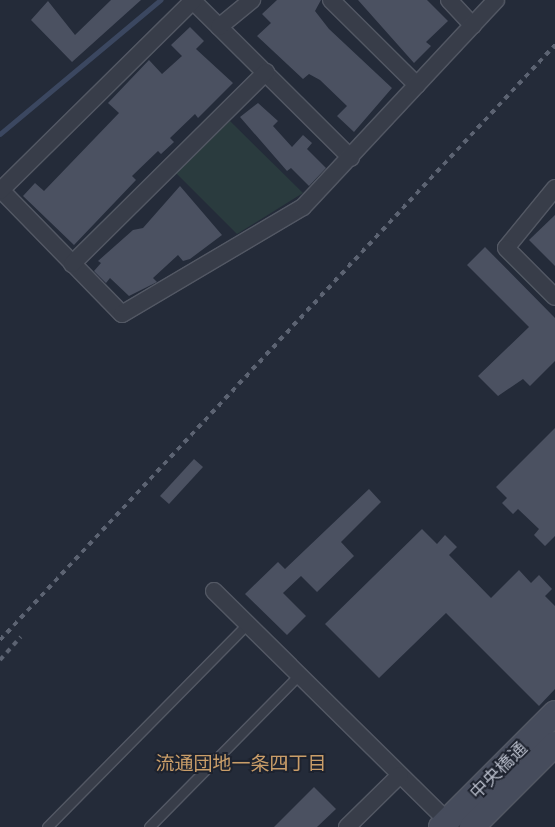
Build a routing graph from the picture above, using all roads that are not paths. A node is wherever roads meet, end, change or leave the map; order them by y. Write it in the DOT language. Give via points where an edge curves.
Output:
graph roads {
  1 [pos="192,0"];
  2 [pos="252,0"];
  3 [pos="331,0"];
  4 [pos="449,0"];
  5 [pos="496,0"];
  6 [pos="473,26"];
  7 [pos="219,27"];
  8 [pos="266,72"];
  9 [pos="416,85"];
  10 [pos="351,158"];
  11 [pos="555,188"];
  12 [pos="0,191"];
  13 [pos="72,264"];
  14 [pos="555,297"];
  15 [pos="214,591"];
  16 [pos="247,624"];
  17 [pos="298,676"];
  18 [pos="555,713"];
  19 [pos="555,744"];
  20 [pos="400,775"];
  21 [pos="447,825"];
  22 [pos="46,827"];
  23 [pos="149,827"];
  24 [pos="347,827"];
  25 [pos="472,827"];
  1 -- 7 [label="street"];
  1 -- 12 [label="street"];
  2 -- 7 [label="street"];
  3 -- 9 [label="street"];
  4 -- 6 [label="street"];
  5 -- 6 [label="street"];
  6 -- 9 [label="street"];
  7 -- 8 [label="street"];
  8 -- 10 [label="street"];
  8 -- 13 [label="street"];
  9 -- 10 [label="street"];
  10 -- 13 [label="street" via="303,207 122,314"];
  11 -- 14 [label="street" via="506,248"];
  12 -- 13 [label="street"];
  15 -- 16 [label="street"];
  16 -- 17 [label="street"];
  16 -- 22 [label="lane"];
  17 -- 20 [label="street"];
  17 -- 23 [label="lane"];
  18 -- 21 [label="main road, 中央橋通"];
  19 -- 25 [label="main road, 中央橋通"];
  20 -- 21 [label="street"];
  20 -- 24 [label="street"];
}
